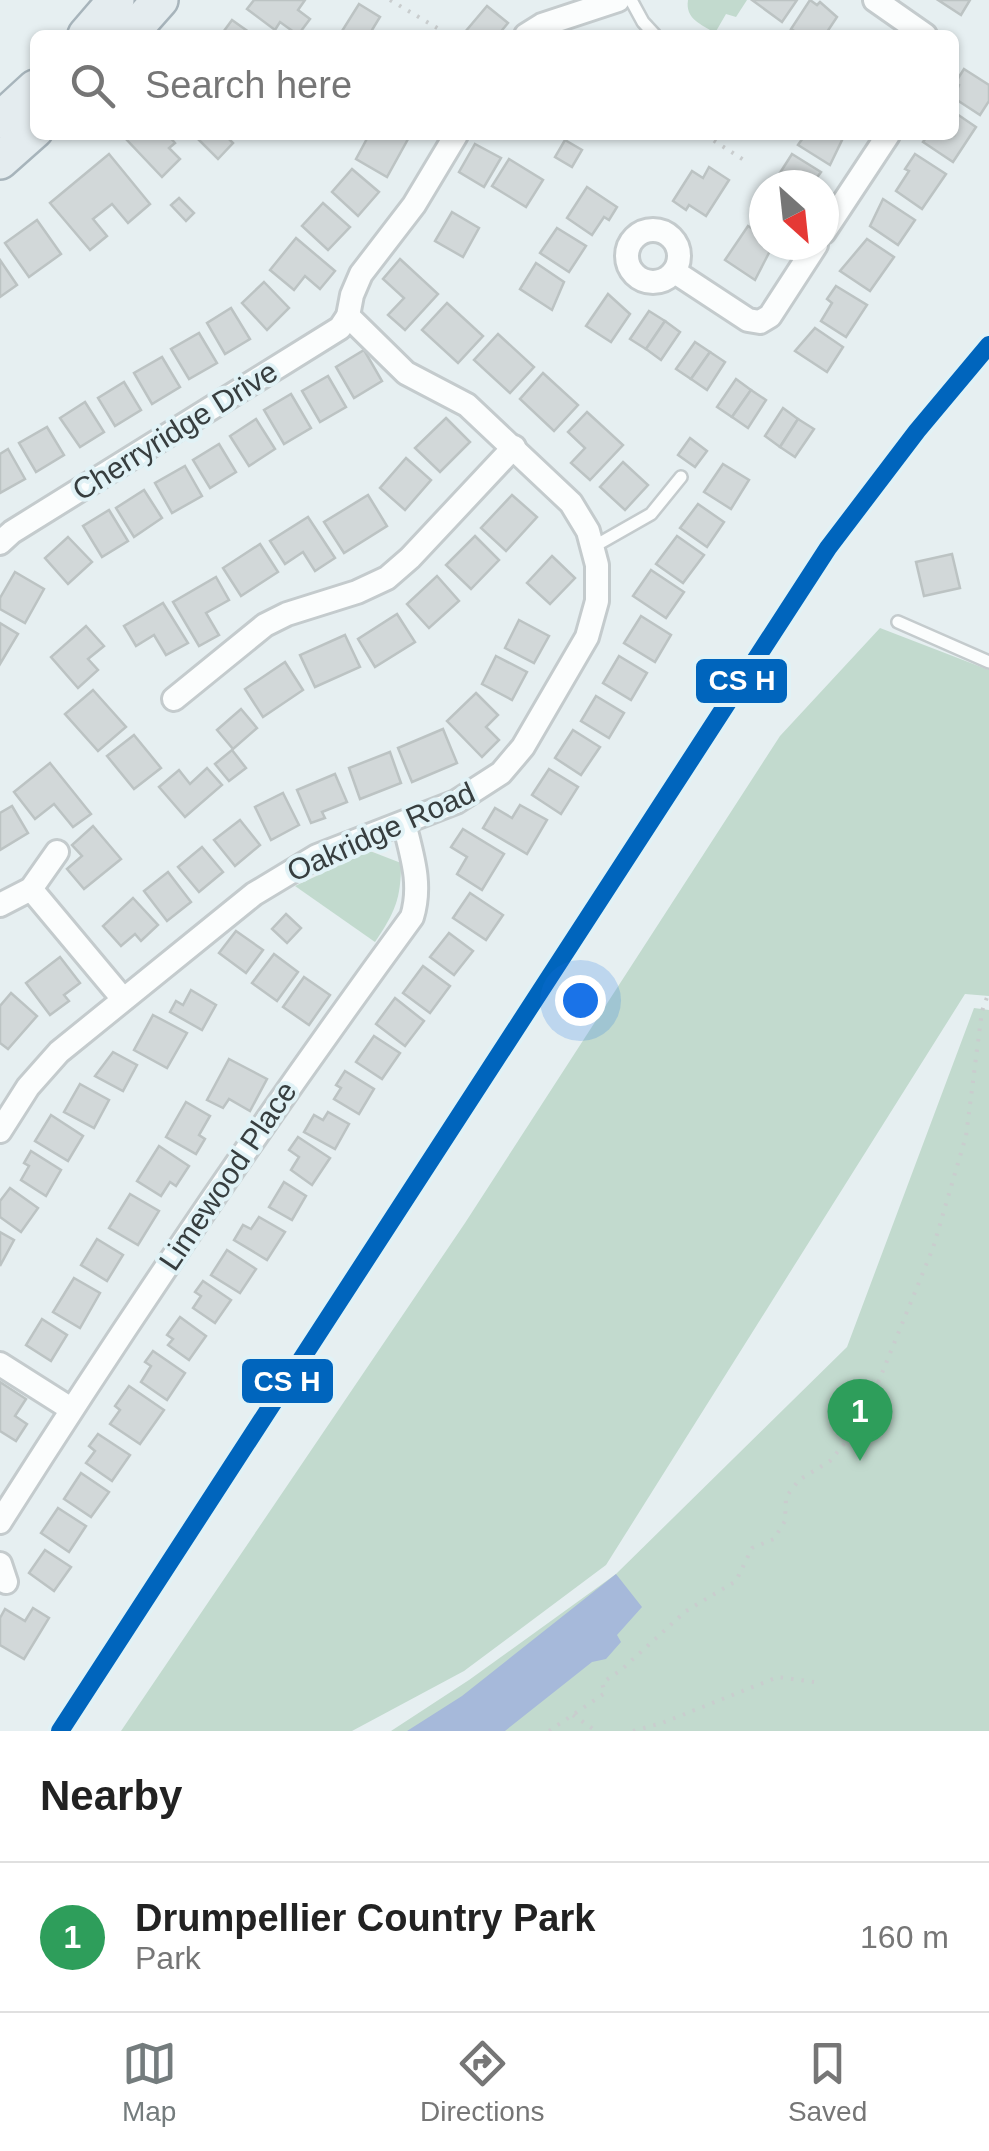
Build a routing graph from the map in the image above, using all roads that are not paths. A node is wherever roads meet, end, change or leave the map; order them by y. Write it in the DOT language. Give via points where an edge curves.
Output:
graph roads {
  1 [pos="116,0"];
  2 [pos="160,0"];
  3 [pos="618,0"];
  4 [pos="631,0"];
  5 [pos="874,0"];
  6 [pos="90,30"];
  7 [pos="133,30"];
  8 [pos="534,30"];
  9 [pos="651,30"];
  10 [pos="918,30"];
  11 [pos="30,93"];
  12 [pos="0,120"];
  13 [pos="30,134"];
  14 [pos="453,140"];
  15 [pos="885,140"];
  16 [pos="0,161"];
  17 [pos="839,209"];
  18 [pos="806,260"];
  19 [pos="675,272"];
  20 [pos="348,316"];
  21 [pos="514,447"];
  22 [pos="680,477"];
  23 [pos="0,543"];
  24 [pos="593,547"];
  25 [pos="898,622"];
  26 [pos="989,662"];
  27 [pos="174,699"];
  28 [pos="404,823"];
  29 [pos="57,852"];
  30 [pos="31,889"];
  31 [pos="0,904"];
  32 [pos="122,999"];
  33 [pos="0,1131"];
  34 [pos="0,1364"];
  35 [pos="71,1409"];
  36 [pos="0,1522"];
  1 -- 6 [label="main road"];
  2 -- 7 [label="main road"];
  3 -- 8 [label="street"];
  4 -- 9 [label="lane"];
  5 -- 10 [label="street"];
  11 -- 12 [label="main road"];
  13 -- 16 [label="main road"];
  14 -- 20 [label="street" via="414,205 360,274"];
  15 -- 17 [label="street"];
  18 -- 19 [label="street" via="760,322"];
  20 -- 21 [label="street, Oakridge Road" via="406,372 468,404"];
  20 -- 23 [label="street, Cherryridge Drive" via="340,328"];
  21 -- 24 [label="street, Oakridge Road" via="571,502"];
  21 -- 27 [label="street" via="386,578 265,625"];
  22 -- 24 [label="lane" via="651,514"];
  24 -- 28 [label="street, Oakridge Road" via="597,601 588,636 523,747 482,788"];
  25 -- 26 [label="lane"];
  28 -- 32 [label="street, Oakridge Road" via="287,872"];
  28 -- 35 [label="street, Limewood Place" via="417,878 412,917 286,1090"];
  29 -- 30 [label="street"];
  30 -- 31 [label="street"];
  30 -- 32 [label="street"];
  32 -- 33 [label="street, Oakridge Road" via="44,1069"];
  34 -- 35 [label="street"];
  35 -- 36 [label="street, Limewood Place"];
}
